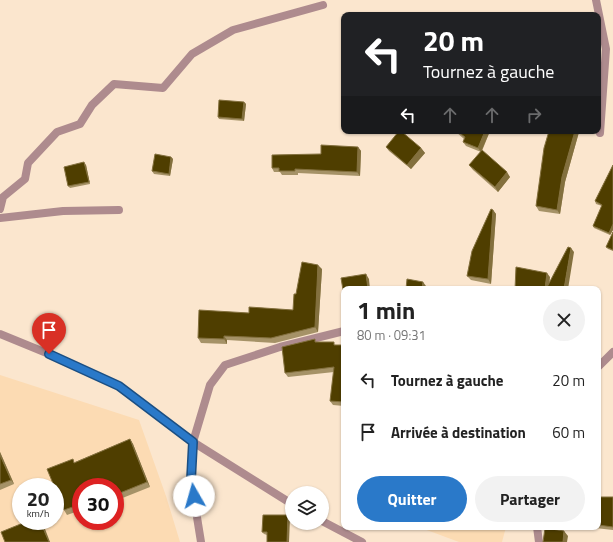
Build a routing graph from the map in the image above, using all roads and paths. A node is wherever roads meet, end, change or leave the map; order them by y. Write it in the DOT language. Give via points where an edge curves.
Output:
graph roads {
  1 [pos="596,0"];
  2 [pos="323,5"];
  3 [pos="598,12"];
  4 [pos="601,24"];
  5 [pos="601,119"];
  6 [pos="0,209"];
  7 [pos="120,210"];
  8 [pos="0,218"];
  9 [pos="341,333"];
  10 [pos="0,334"];
  11 [pos="613,352"];
  12 [pos="601,364"];
  13 [pos="193,442"];
  14 [pos="285,500"];
  15 [pos="329,525"];
  16 [pos="537,530"];
  17 [pos="201,542"];
  18 [pos="362,542"];
  19 [pos="539,542"];
  1 -- 3 [label="street"];
  2 -- 6 [label="street" via="233,30 192,54 163,88 114,84 92,105 80,124 57,132 28,163 25,179 3,197"];
  4 -- 5 [label="street" via="606,48"];
  7 -- 8 [label="street" via="63,210"];
  9 -- 13 [label="street" via="280,347 225,365 210,385"];
  10 -- 13 [label="street" via="119,386"];
  11 -- 12 [label="street"];
  13 -- 14 [label="street"];
  13 -- 17 [label="street" via="191,480"];
  15 -- 18 [label="street"];
  16 -- 19 [label="street"];
}
